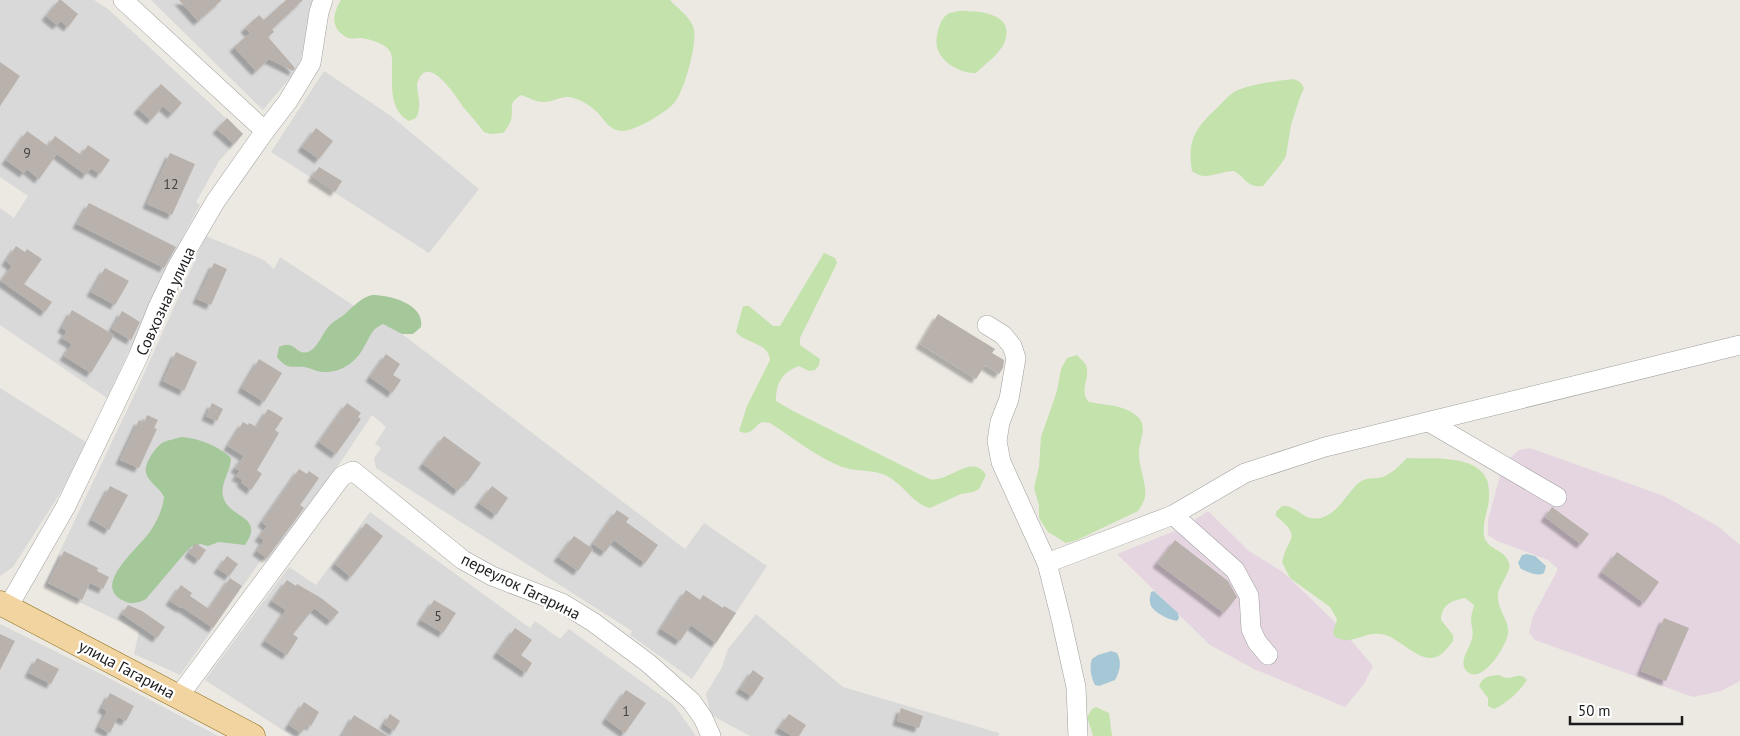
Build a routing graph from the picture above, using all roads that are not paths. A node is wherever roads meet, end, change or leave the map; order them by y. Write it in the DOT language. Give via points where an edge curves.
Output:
graph roads {
  1 [pos="123,0"];
  2 [pos="323,0"];
  3 [pos="265,130"];
  4 [pos="987,325"];
  5 [pos="1740,345"];
  6 [pos="1429,422"];
  7 [pos="1557,496"];
  8 [pos="1173,515"];
  9 [pos="1047,563"];
  10 [pos="4,605"];
  11 [pos="1268,655"];
  12 [pos="179,696"];
  13 [pos="253,736"];
  14 [pos="711,736"];
  15 [pos="1078,736"];
  1 -- 3 [label="street"];
  2 -- 3 [label="street, Совхозная улица" via="311,63 288,101"];
  3 -- 10 [label="street, Совхозная улица" via="215,202 176,269 138,357 66,506"];
  4 -- 9 [label="street" via="1003,335 1016,358 1009,399 1000,422 997,442 1000,462"];
  5 -- 6 [label="street"];
  6 -- 7 [label="street"];
  6 -- 8 [label="street" via="1325,447 1245,472"];
  8 -- 9 [label="street"];
  8 -- 11 [label="street" via="1235,570 1249,596 1251,629"];
  9 -- 15 [label="street" via="1076,687"];
  10 -- 12 [label="main road, улица Гагарина"];
  12 -- 13 [label="main road, улица Гагарина"];
  12 -- 14 [label="street, переулок Гагарина" via="342,476 353,471 463,560 492,576 562,603 593,622 648,663 691,701"];
}
